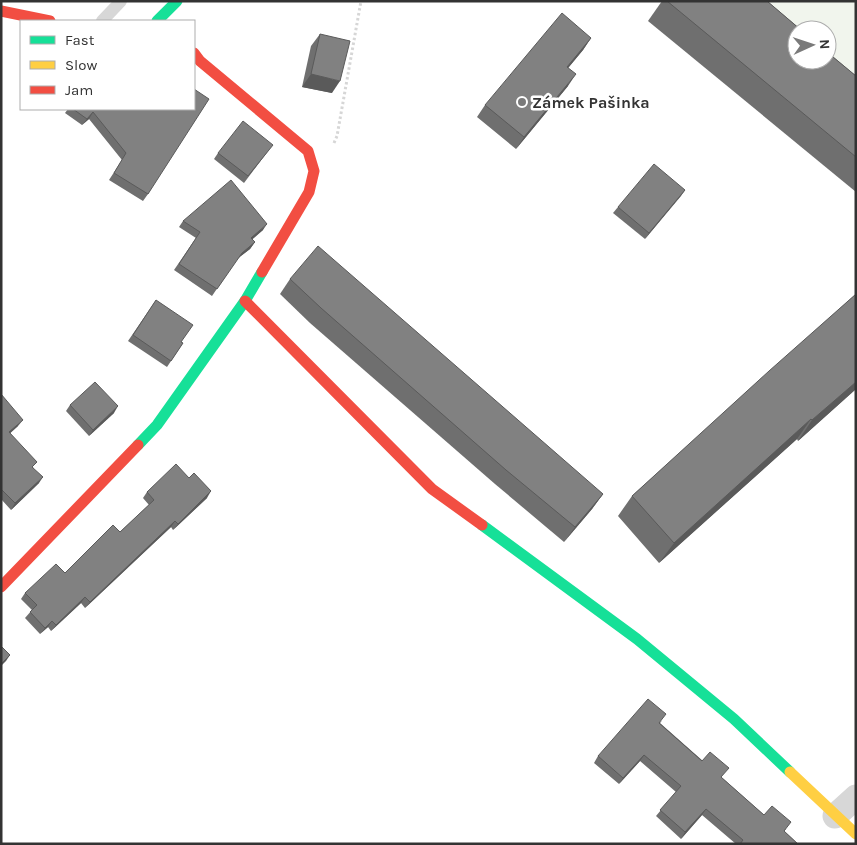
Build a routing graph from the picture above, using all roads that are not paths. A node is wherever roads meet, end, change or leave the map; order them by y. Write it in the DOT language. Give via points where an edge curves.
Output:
graph roads {
  1 [pos="121,1"];
  2 [pos="1,11"];
  3 [pos="45,20"];
  4 [pos="103,20"];
  5 [pos="195,54"];
  6 [pos="245,301"];
  7 [pos="2,584"];
  8 [pos="856,797"];
  9 [pos="835,816"];
  10 [pos="856,834"];
  1 -- 4 [label="lane"];
  2 -- 3 [label="street"];
  5 -- 6 [label="street" via="308,151 314,171 309,192"];
  6 -- 7 [label="street" via="157,424"];
  6 -- 9 [label="street" via="432,489 637,639 734,718"];
  8 -- 9 [label="street"];
  9 -- 10 [label="street"];
}
